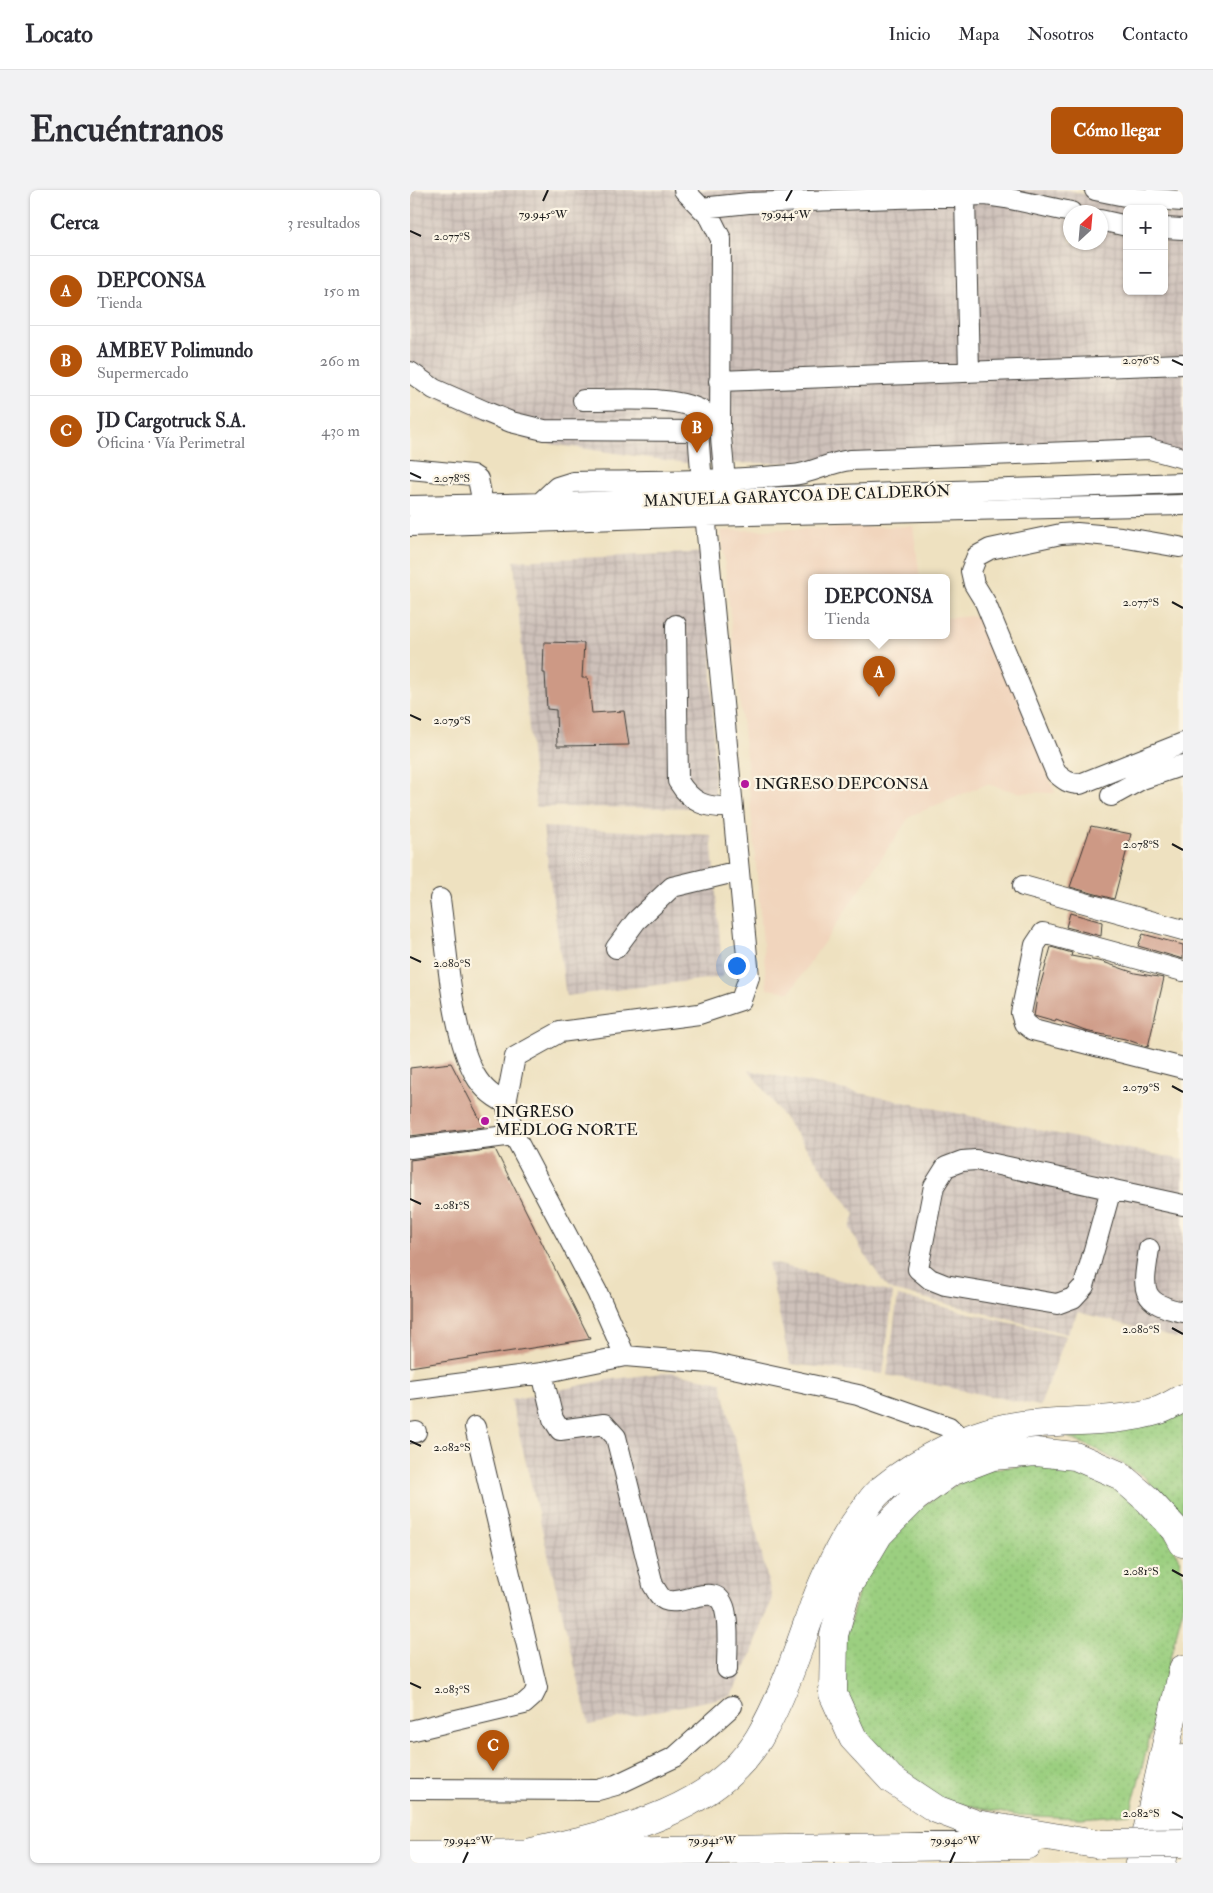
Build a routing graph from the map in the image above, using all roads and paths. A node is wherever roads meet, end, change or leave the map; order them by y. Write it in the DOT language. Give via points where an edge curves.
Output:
graph roads {
  1 [pos="684,190"];
  2 [pos="1095,190"];
  3 [pos="965,197"];
  4 [pos="1183,201"];
  5 [pos="701,208"];
  6 [pos="1063,210"];
  7 [pos="1108,222"];
  8 [pos="1123,225"];
  9 [pos="1168,228"];
  10 [pos="1183,229"];
  11 [pos="1183,364"];
  12 [pos="410,372"];
  13 [pos="969,372"];
  14 [pos="719,381"];
  15 [pos="583,400"];
  16 [pos="708,423"];
  17 [pos="1183,458"];
  18 [pos="410,470"];
  19 [pos="725,479"];
  20 [pos="1183,483"];
  21 [pos="1097,486"];
  22 [pos="704,498"];
  23 [pos="727,499"];
  24 [pos="484,504"];
  25 [pos="1183,505"];
  26 [pos="410,506"];
  27 [pos="1097,509"];
  28 [pos="410,526"];
  29 [pos="1179,547"];
  30 [pos="676,625"];
  31 [pos="1183,744"];
  32 [pos="1183,765"];
  33 [pos="1111,796"];
  34 [pos="732,807"];
  35 [pos="739,872"];
  36 [pos="1023,886"];
  37 [pos="440,899"];
  38 [pos="1183,930"];
  39 [pos="616,948"];
  40 [pos="1183,971"];
  41 [pos="1183,1068"];
  42 [pos="506,1103"];
  43 [pos="514,1135"];
  44 [pos="410,1148"];
  45 [pos="1111,1189"];
  46 [pos="1183,1205"];
  47 [pos="1149,1249"];
  48 [pos="1183,1312"];
  49 [pos="625,1356"];
  50 [pos="542,1373"];
  51 [pos="410,1390"];
  52 [pos="1183,1398"];
  53 [pos="474,1427"];
  54 [pos="963,1441"];
  55 [pos="1183,1543"];
  56 [pos="727,1669"];
  57 [pos="1183,1669"];
  58 [pos="732,1706"];
  59 [pos="410,1731"];
  60 [pos="1183,1760"];
  61 [pos="410,1788"];
  62 [pos="1183,1843"];
  63 [pos="1098,1844"];
  64 [pos="528,1853"];
  65 [pos="410,1855"];
  66 [pos="1140,1863"];
  67 [pos="1162,1863"];
  1 -- 5 [label="street"];
  2 -- 4 [label="street" via="1135,198"];
  3 -- 5 [label="street" via="749,203"];
  3 -- 6 [label="street" via="1006,198"];
  3 -- 13 [label="street"];
  5 -- 14 [label="street" via="710,216 721,239"];
  7 -- 8 [label="street"];
  9 -- 10 [label="street"];
  11 -- 13 [label="street"];
  12 -- 16 [label="street" via="434,389 484,411 544,430"];
  13 -- 14 [label="street"];
  14 -- 16 [label="street"];
  15 -- 16 [label="street" via="668,402 690,406"];
  16 -- 19 [label="street"];
  16 -- 22 [label="street"];
  17 -- 19 [label="street" via="1150,449 851,460 837,461 795,475"];
  18 -- 24 [label="street" via="472,475 478,479"];
  19 -- 22 [label="street"];
  19 -- 23 [label="street"];
  20 -- 21 [label="street, MANUELA GARAYCOA DE CALDERÓN"];
  21 -- 23 [label="street, MANUELA GARAYCOA DE CALDERÓN"];
  21 -- 27 [label="street"];
  22 -- 23 [label="street, MANUELA GARAYCOA DE CALDERÓN"];
  22 -- 24 [label="street, MANUELA GARAYCOA DE CALDERÓN"];
  22 -- 27 [label="street, MANUELA GARAYCOA DE CALDERÓN"];
  22 -- 28 [label="street, MANUELA GARAYCOA DE CALDERÓN"];
  22 -- 34 [label="street"];
  24 -- 26 [label="street, MANUELA GARAYCOA DE CALDERÓN"];
  25 -- 27 [label="street, MANUELA GARAYCOA DE CALDERÓN"];
  29 -- 31 [label="street" via="1093,533 1061,534 990,549 977,556 971,571 1056,773 1064,780 1080,784"];
  30 -- 34 [label="street" via="678,781 686,794 699,803 716,808"];
  32 -- 33 [label="street" via="1142,779"];
  34 -- 35 [label="street"];
  35 -- 39 [label="street" via="672,887 636,920"];
  35 -- 42 [label="street" via="749,977 741,1000 699,1014 560,1032 514,1057"];
  36 -- 38 [label="street"];
  37 -- 42 [label="street" via="458,1022 471,1069 492,1096"];
  40 -- 41 [label="street" via="1043,933 1035,945 1021,1013 1024,1023 1033,1030"];
  42 -- 43 [label="street"];
  43 -- 44 [label="street"];
  43 -- 49 [label="street" via="597,1292"];
  45 -- 45 [label="street" via="1084,1286 1073,1298 1058,1304 945,1285 918,1269 934,1186 946,1166 976,1160"];
  45 -- 46 [label="street"];
  47 -- 48 [label="street" via="1144,1282 1149,1297 1162,1308"];
  49 -- 50 [label="street"];
  49 -- 54 [label="street" via="710,1363 858,1395 949,1427"];
  50 -- 51 [label="street"];
  50 -- 56 [label="street" via="553,1419 560,1430 604,1424 616,1437 653,1586 659,1594 664,1600 671,1601 707,1594 716,1596 722,1604 726,1615"];
  52 -- 54 [label="highway" via="1160,1410 1104,1420 1020,1425"];
  53 -- 59 [label="street" via="537,1688 524,1704"];
  54 -- 64 [label="highway" via="924,1461 879,1491 852,1526 827,1568 780,1695 758,1739 728,1775 684,1805 620,1831"];
  55 -- 63 [label="highway" via="1176,1530 1119,1475 1075,1456 1036,1452 993,1456 951,1472 915,1498 880,1534 848,1586 834,1635 833,1694 853,1738 891,1779 936,1809 976,1824"];
  57 -- 66 [label="highway"];
  58 -- 61 [label="street" via="674,1758 598,1790"];
  60 -- 67 [label="highway"];
  62 -- 63 [label="highway, bridge"];
  63 -- 64 [label="highway"];
  64 -- 65 [label="highway"];
}
